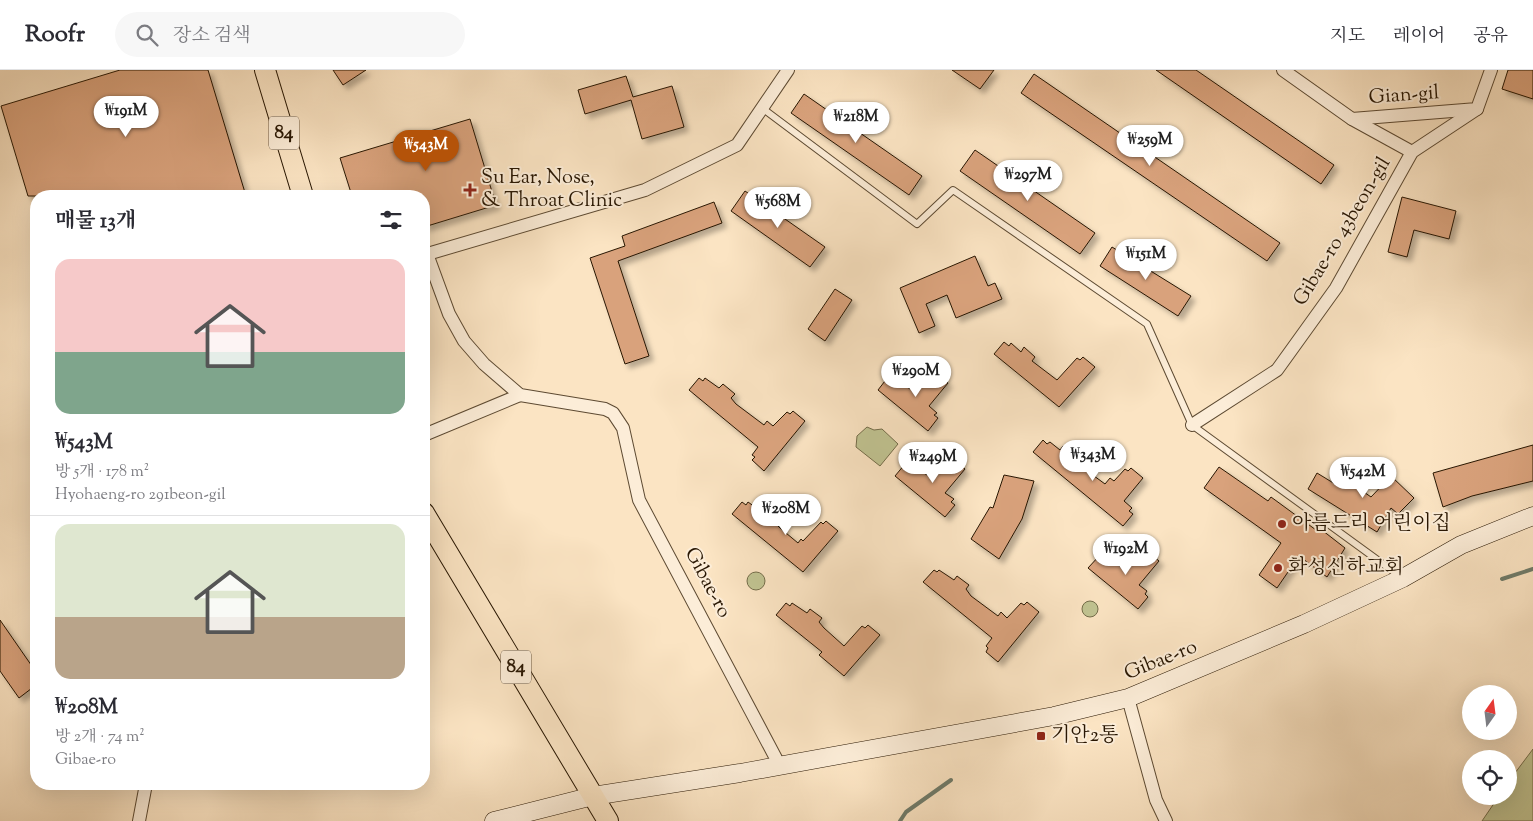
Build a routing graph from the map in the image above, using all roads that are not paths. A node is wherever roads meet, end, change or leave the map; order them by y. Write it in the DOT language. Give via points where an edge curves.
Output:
graph roads {
  1 [pos="265,70"];
  2 [pos="788,70"];
  3 [pos="1283,70"];
  4 [pos="1491,70"];
  5 [pos="761,107"];
  6 [pos="1477,109"];
  7 [pos="1352,119"];
  8 [pos="1412,152"];
  9 [pos="302,190"];
  10 [pos="430,253"];
  11 [pos="430,264"];
  12 [pos="520,395"];
  13 [pos="1192,425"];
  14 [pos="430,432"];
  15 [pos="1533,516"];
  16 [pos="430,523"];
  17 [pos="1402,578"];
  18 [pos="1128,698"];
  19 [pos="780,766"];
  20 [pos="145,790"];
  21 [pos="593,796"];
  22 [pos="139,821"];
  23 [pos="494,821"];
  24 [pos="608,821"];
  25 [pos="1166,821"];
  1 -- 9 [label="main road, 84"];
  2 -- 5 [label="street"];
  3 -- 7 [label="street"];
  4 -- 6 [label="street"];
  5 -- 10 [label="street" via="737,145 645,190"];
  5 -- 13 [label="lane" via="916,224 954,190 1146,324"];
  6 -- 7 [label="street, Gian-gil"];
  6 -- 8 [label="street"];
  7 -- 8 [label="street"];
  8 -- 13 [label="street, Gibae-ro 43beon-gil" via="1336,288 1277,370"];
  11 -- 12 [label="street" via="449,314 464,341 484,364"];
  12 -- 14 [label="street"];
  12 -- 19 [label="street, Gibae-ro" via="613,413 623,428 639,500"];
  13 -- 17 [label="lane"];
  15 -- 17 [label="street, Gibae-ro" via="1461,545"];
  16 -- 21 [label="main road, 84"];
  17 -- 18 [label="street, Gibae-ro" via="1304,624"];
  18 -- 19 [label="street, Gibae-ro" via="1054,716"];
  18 -- 25 [label="street" via="1156,800"];
  19 -- 21 [label="street, Gibae-ro"];
  20 -- 22 [label="street"];
  21 -- 23 [label="street, Gibae-ro"];
  21 -- 24 [label="main road, 84"];
}
